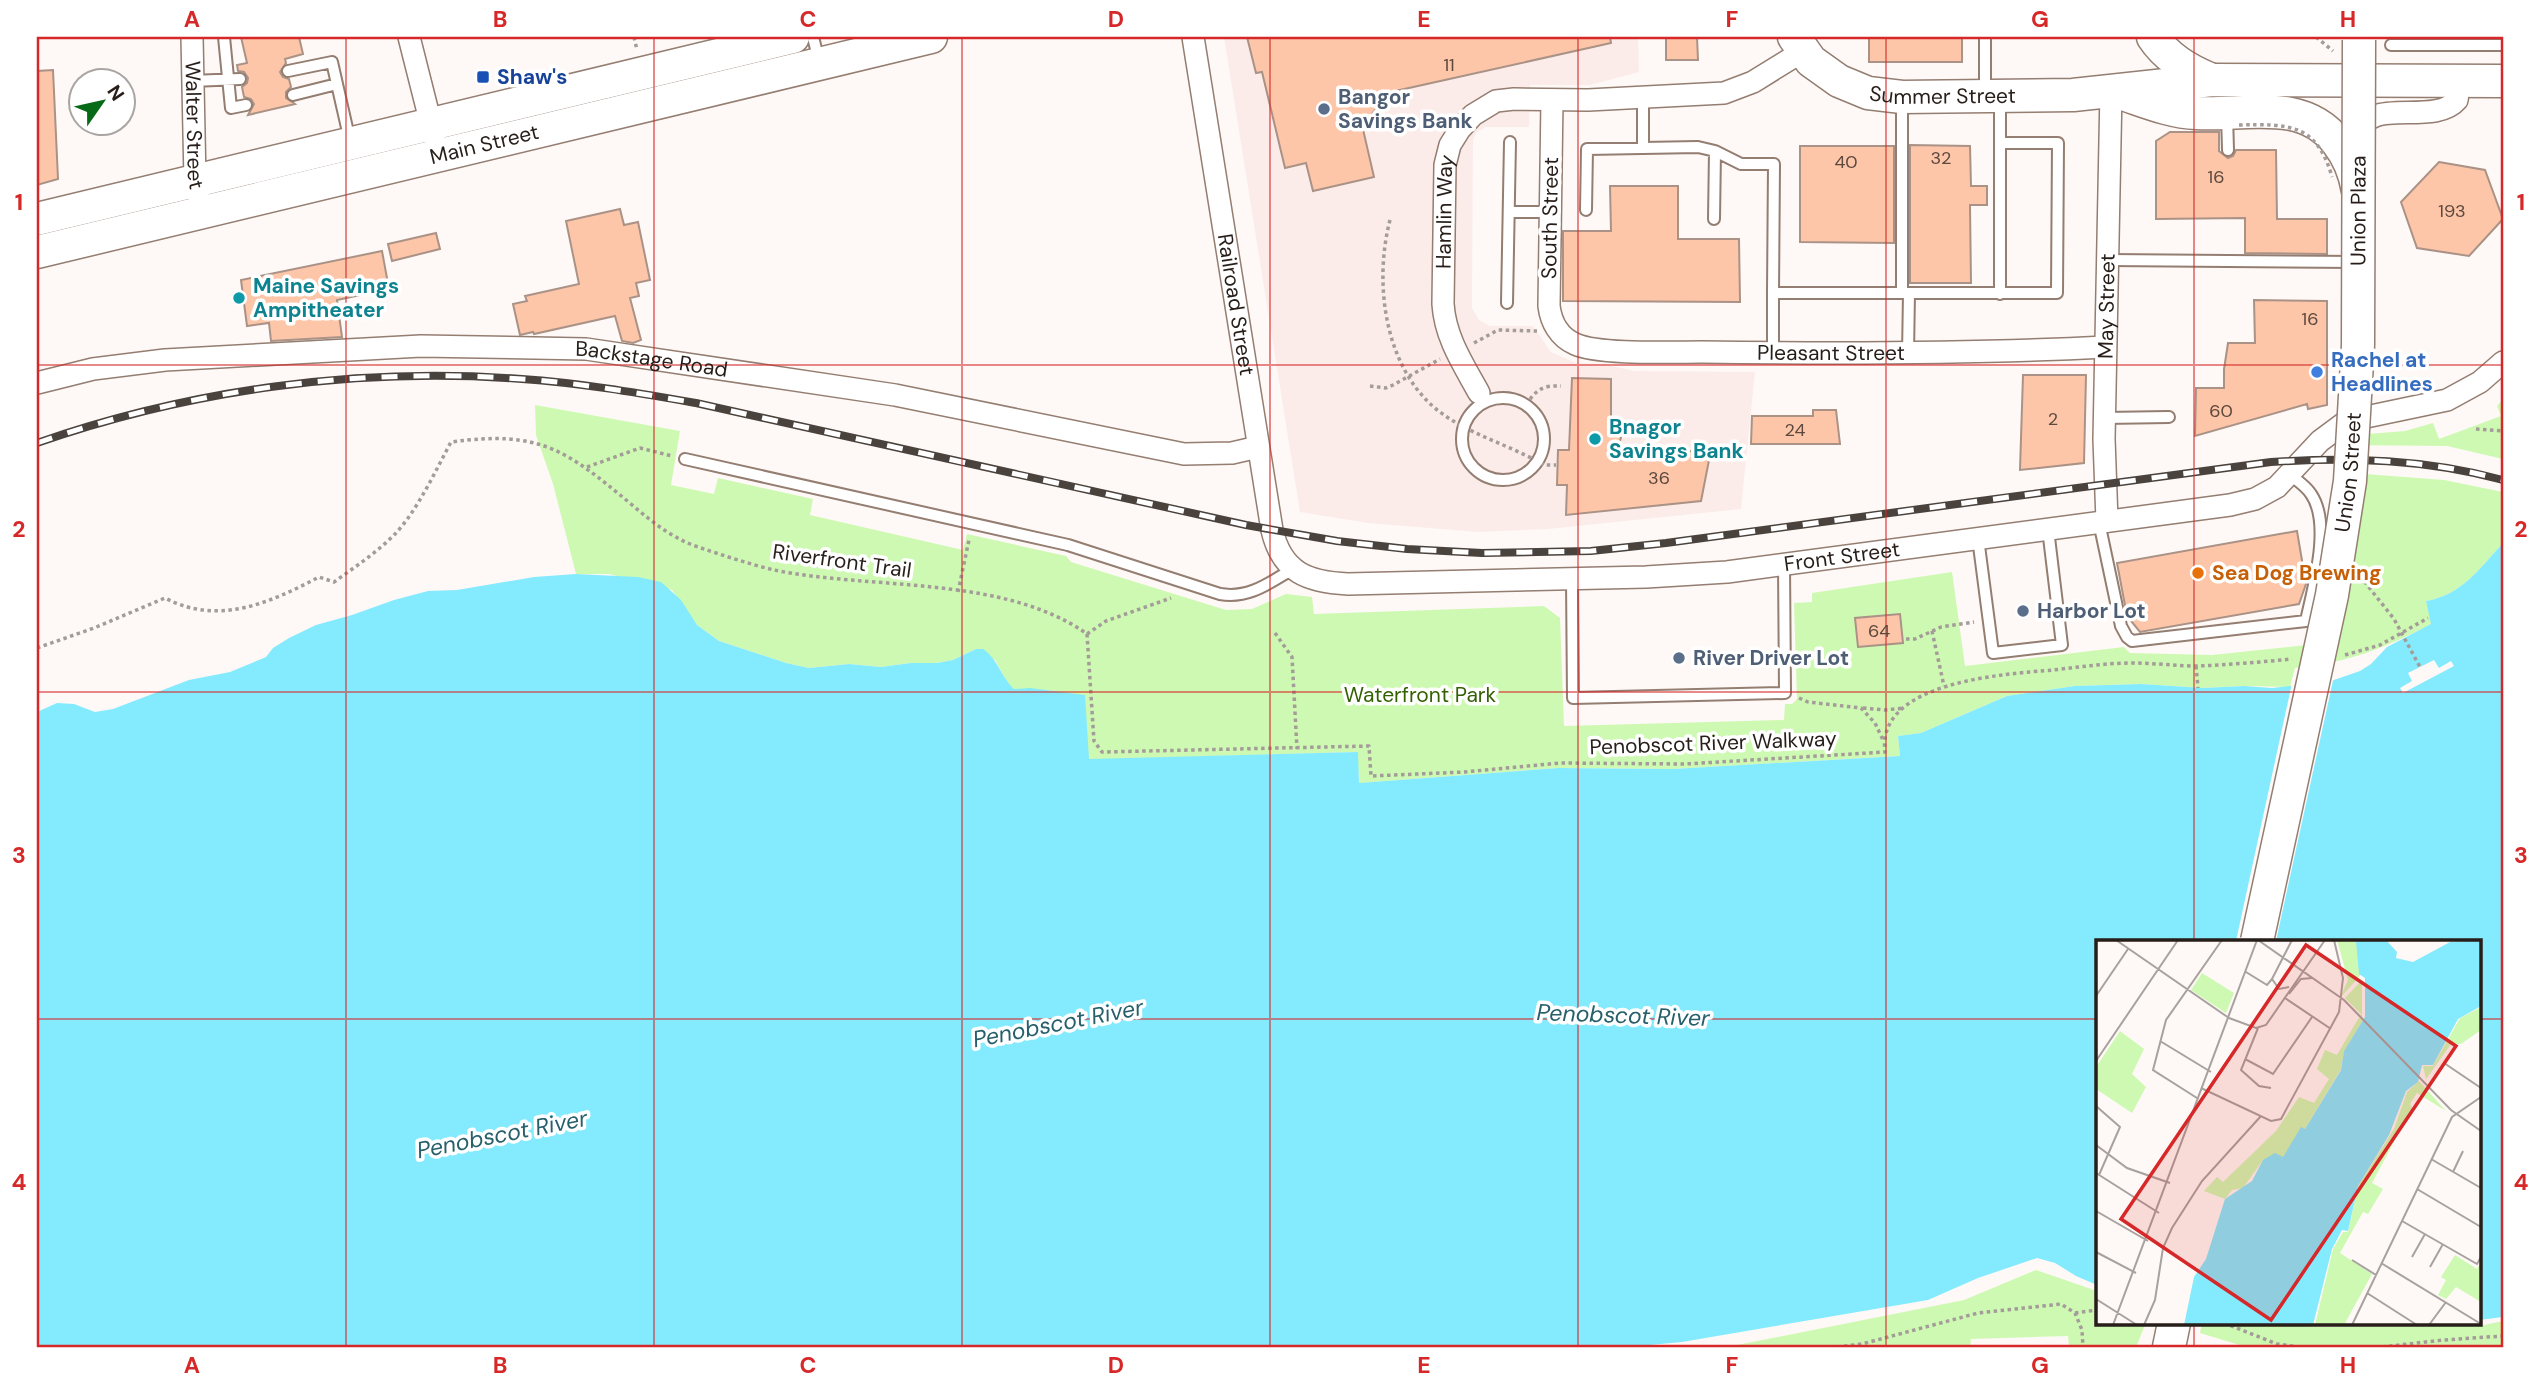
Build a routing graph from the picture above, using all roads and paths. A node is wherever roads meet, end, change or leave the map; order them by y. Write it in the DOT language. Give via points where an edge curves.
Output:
graph roads {
  1 [pos="192,37"];
  2 [pos="224,37"];
  3 [pos="409,37"];
  4 [pos="634,37"];
  5 [pos="793,37"];
  6 [pos="931,37"];
  7 [pos="1193,37"];
  8 [pos="1985,37"];
  9 [pos="2153,37"];
  10 [pos="2316,37"];
  11 [pos="891,41"];
  12 [pos="2351,43"];
  13 [pos="1798,44"];
  14 [pos="2391,45"];
  15 [pos="2503,45"];
  16 [pos="816,50"];
  17 [pos="637,52"];
  18 [pos="288,71"];
  19 [pos="227,79"];
  20 [pos="240,79"];
  21 [pos="2212,80"];
  22 [pos="192,81"];
  23 [pos="2460,81"];
  24 [pos="2503,81"];
  25 [pos="337,84"];
  26 [pos="2111,91"];
  27 [pos="293,94"];
  28 [pos="1643,97"];
  29 [pos="1902,97"];
  30 [pos="1993,97"];
  31 [pos="1552,100"];
  32 [pos="246,105"];
  33 [pos="2235,116"];
  34 [pos="431,124"];
  35 [pos="1510,142"];
  36 [pos="2000,143"];
  37 [pos="1643,148"];
  38 [pos="2228,150"];
  39 [pos="1715,151"];
  40 [pos="439,155"];
  41 [pos="355,159"];
  42 [pos="2332,178"];
  43 [pos="195,181"];
  44 [pos="2358,194"];
  45 [pos="1586,210"];
  46 [pos="202,212"];
  47 [pos="1509,212"];
  48 [pos="1550,212"];
  49 [pos="37,219"];
  50 [pos="1714,219"];
  51 [pos="1390,220"];
  52 [pos="37,252"];
  53 [pos="2108,260"];
  54 [pos="2360,262"];
  55 [pos="1773,292"];
  56 [pos="1905,293"];
  57 [pos="2000,293"];
  58 [pos="1507,303"];
  59 [pos="1539,331"];
  60 [pos="1560,334"];
  61 [pos="1480,340"];
  62 [pos="2105,347"];
  63 [pos="1773,354"];
  64 [pos="1908,354"];
  65 [pos="2503,362"];
  66 [pos="1432,364"];
  67 [pos="1409,377"];
  68 [pos="37,383"];
  69 [pos="1370,386"];
  70 [pos="1561,386"];
  71 [pos="1482,398"];
  72 [pos="1526,405"];
  73 [pos="2169,417"];
  74 [pos="2359,417"];
  75 [pos="2104,418"];
  76 [pos="1464,426"];
  77 [pos="2476,429"];
  78 [pos="2503,431"];
  79 [pos="1258,447"];
  80 [pos="685,459"];
  81 [pos="1537,460"];
  82 [pos="1556,465"];
  83 [pos="587,467"];
  84 [pos="2290,475"];
  85 [pos="2103,521"];
  86 [pos="2048,529"];
  87 [pos="1978,538"];
  88 [pos="969,540"];
  89 [pos="1784,565"];
  90 [pos="1293,569"];
  91 [pos="2357,574"];
  92 [pos="1572,579"];
  93 [pos="958,592"];
  94 [pos="1171,598"];
  95 [pos="2428,618"];
  96 [pos="1988,621"];
  97 [pos="1932,631"];
  98 [pos="1275,633"];
  99 [pos="1087,634"];
  100 [pos="2403,635"];
  101 [pos="1906,639"];
  102 [pos="37,649"];
  103 [pos="2340,656"];
  104 [pos="2302,659"];
  105 [pos="2196,666"];
  106 [pos="2420,667"];
  107 [pos="1799,686"];
  108 [pos="1944,686"];
  109 [pos="2199,688"];
  110 [pos="1861,708"];
  111 [pos="1905,708"];
  112 [pos="1884,742"];
  113 [pos="1297,749"];
  114 [pos="2257,940"];
  115 [pos="2096,1310"];
  116 [pos="2075,1313"];
  117 [pos="2227,1324"];
  118 [pos="2503,1336"];
  119 [pos="1837,1347"];
  120 [pos="2082,1347"];
  121 [pos="2298,1347"];
  122 [pos="2382,1347"];
  1 -- 22 [label="street, Walter Street"];
  2 -- 19 [label="lane"];
  3 -- 34 [label="street"];
  4 -- 17 [label="path"];
  5 -- 34 [label="main road, Main Street"];
  6 -- 11 [label="main road, Main Street"];
  7 -- 79 [label="street, Railroad Street"];
  8 -- 30 [label="lane"];
  9 -- 21 [label="main road" via="2178,62"];
  10 -- 12 [label="path"];
  11 -- 16 [label="main road, Main Street"];
  12 -- 44 [label="main road, Union Street, bridge"];
  13 -- 28 [label="street, Summer Street" via="1753,82 1733,90"];
  13 -- 29 [label="main road, Summer Street" via="1820,69 1849,86"];
  14 -- 15 [label="lane"];
  16 -- 40 [label="main road, Main Street"];
  18 -- 25 [label="lane" via="332,62"];
  19 -- 20 [label="lane"];
  19 -- 22 [label="lane"];
  19 -- 32 [label="lane" via="231,108"];
  21 -- 23 [label="main road, Summer Street"];
  21 -- 26 [label="main road, Summer Street"];
  22 -- 43 [label="street, Walter Street"];
  23 -- 24 [label="main road, Summer Street"];
  23 -- 54 [label="street, Union Plaza" via="2457,100 2447,108 2379,114 2362,126"];
  25 -- 27 [label="lane"];
  25 -- 41 [label="lane"];
  26 -- 30 [label="main road, Summer Street"];
  26 -- 33 [label="main road" via="2174,110"];
  26 -- 53 [label="street, May Street"];
  28 -- 31 [label="street, Summer Street"];
  28 -- 37 [label="lane"];
  29 -- 30 [label="main road, Summer Street"];
  29 -- 56 [label="lane"];
  30 -- 36 [label="lane"];
  31 -- 48 [label="street, South Street"];
  31 -- 71 [label="street, Hamlin Way" via="1505,99 1488,105 1460,128 1447,155 1444,321"];
  33 -- 38 [label="lane"];
  33 -- 42 [label="path, bridge" via="2304,133 2322,150"];
  33 -- 44 [label="main road" via="2292,113 2318,123 2347,157"];
  34 -- 40 [label="street"];
  34 -- 41 [label="main road, Main Street"];
  35 -- 47 [label="lane"];
  36 -- 57 [label="lane"];
  36 -- 57 [label="lane" via="2058,143 2057,293"];
  37 -- 39 [label="lane"];
  37 -- 45 [label="lane" via="1587,149"];
  39 -- 50 [label="lane"];
  39 -- 55 [label="lane" via="1741,164 1774,164"];
  40 -- 41 [label="main road, Main Street"];
  41 -- 43 [label="main road, Main Street"];
  41 -- 46 [label="main road, Main Street"];
  43 -- 46 [label="street, Walter Street"];
  43 -- 49 [label="main road, Main Street"];
  44 -- 114 [label="main road, Union Street, bridge" via="2356,396 2347,506"];
  46 -- 52 [label="main road, Main Street"];
  47 -- 48 [label="lane"];
  47 -- 58 [label="lane"];
  48 -- 60 [label="street, South Street" via="1549,306"];
  51 -- 67 [label="path" via="1385,300 1394,342"];
  53 -- 54 [label="lane"];
  53 -- 62 [label="street, May Street"];
  54 -- 74 [label="street, Union Plaza"];
  55 -- 56 [label="lane"];
  55 -- 63 [label="lane"];
  56 -- 57 [label="lane"];
  56 -- 64 [label="lane"];
  59 -- 61 [label="path" via="1498,330"];
  60 -- 63 [label="street, Pleasant Street" via="1574,344 1617,350"];
  62 -- 64 [label="street, Pleasant Street"];
  62 -- 75 [label="street, May Street"];
  63 -- 64 [label="street, Pleasant Street"];
  65 -- 74 [label="street, Front Street" via="2480,382 2447,400"];
  66 -- 67 [label="path"];
  67 -- 69 [label="path" via="1386,388"];
  67 -- 76 [label="path" via="1437,409"];
  68 -- 79 [label="street, Backstage Road" via="93,369 165,360 421,346 586,349 895,395 1185,454"];
  70 -- 72 [label="path" via="1541,387"];
  71 -- 72 [label="lane" via="1506,398"];
  71 -- 76 [label="lane"];
  72 -- 81 [label="lane" via="1543,430"];
  73 -- 75 [label="lane"];
  74 -- 84 [label="street, Front Street" via="2328,434"];
  75 -- 85 [label="street, May Street"];
  76 -- 81 [label="path"];
  76 -- 81 [label="lane" via="1465,455 1486,475 1500,480 1515,478"];
  77 -- 78 [label="path"];
  79 -- 90 [label="street, Railroad Street" via="1274,538"];
  80 -- 83 [label="path" via="640,448"];
  80 -- 90 [label="lane" via="1068,545 1220,594 1251,593"];
  81 -- 82 [label="path"];
  83 -- 93 [label="path, Riverfront Trail" via="661,530 695,546 774,570"];
  83 -- 102 [label="path, Riverfront Trail" via="527,439 450,442 396,533 334,582 319,577 279,598 233,611 183,608 165,598"];
  84 -- 85 [label="street, Front Street" via="2270,492 2245,502"];
  84 -- 85 [label="lane" via="2310,493 2318,516 2319,555 2306,621 2132,641 2121,626"];
  85 -- 86 [label="street, Front Street"];
  86 -- 87 [label="street, Front Street"];
  86 -- 96 [label="lane" via="2062,645 1993,653"];
  87 -- 89 [label="street, Front Street"];
  87 -- 96 [label="lane"];
  88 -- 93 [label="path"];
  89 -- 92 [label="street, Front Street"];
  89 -- 92 [label="lane" via="1785,694 1573,698"];
  90 -- 92 [label="street, Front Street" via="1315,580 1349,584"];
  91 -- 100 [label="path"];
  93 -- 99 [label="path, Riverfront Trail" via="1039,608"];
  94 -- 99 [label="path" via="1106,621"];
  95 -- 100 [label="path"];
  96 -- 97 [label="path"];
  97 -- 101 [label="path"];
  97 -- 108 [label="path"];
  98 -- 113 [label="path" via="1292,657"];
  99 -- 113 [label="path, Penobscot River Walkway" via="1094,741 1102,752"];
  100 -- 103 [label="path"];
  100 -- 106 [label="path"];
  104 -- 105 [label="path"];
  105 -- 108 [label="path" via="2110,664 1993,675"];
  105 -- 109 [label="path"];
  107 -- 110 [label="path" via="1799,699 1804,701"];
  108 -- 111 [label="path"];
  110 -- 111 [label="path"];
  110 -- 112 [label="path"];
  111 -- 112 [label="path" via="1891,721"];
  112 -- 113 [label="path, Penobscot River Walkway" via="1885,752 1371,776 1369,746"];
  115 -- 116 [label="path"];
  116 -- 119 [label="path" via="2061,1304 1978,1313"];
  116 -- 120 [label="path"];
  117 -- 121 [label="path" via="2277,1344"];
  118 -- 122 [label="path"];
}
